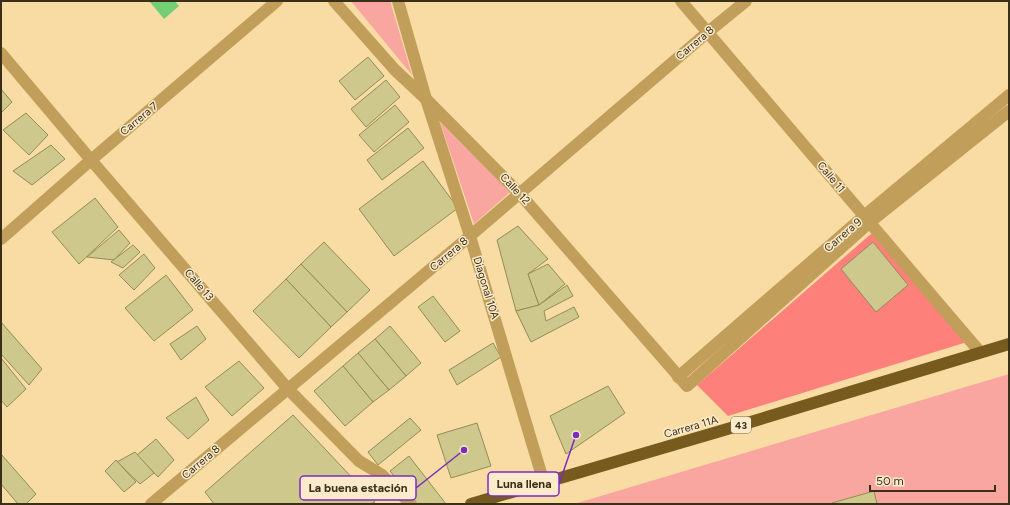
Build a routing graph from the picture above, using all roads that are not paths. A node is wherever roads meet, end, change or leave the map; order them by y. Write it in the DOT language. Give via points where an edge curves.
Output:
graph roads {
  1 [pos="277,1"];
  2 [pos="334,1"];
  3 [pos="398,1"];
  4 [pos="681,1"];
  5 [pos="746,1"];
  6 [pos="708,32"];
  7 [pos="1,53"];
  8 [pos="1009,94"];
  9 [pos="426,98"];
  10 [pos="1009,111"];
  11 [pos="91,160"];
  12 [pos="520,194"];
  13 [pos="867,219"];
  14 [pos="470,236"];
  15 [pos="1,239"];
  16 [pos="1009,344"];
  17 [pos="980,352"];
  18 [pos="682,382"];
  19 [pos="288,389"];
  20 [pos="544,483"];
  21 [pos="151,504"];
  22 [pos="410,504"];
  23 [pos="472,504"];
  1 -- 11 [label="street, Carrera 7"];
  2 -- 9 [label="street, Calle 12" via="394,70"];
  3 -- 9 [label="street, Diagonal 10A"];
  4 -- 6 [label="street, Calle 11"];
  5 -- 6 [label="street, Carrera 8"];
  6 -- 12 [label="street, Carrera 8"];
  6 -- 13 [label="street, Calle 11"];
  7 -- 11 [label="street, Calle 13"];
  8 -- 13 [label="street, Carrera 9"];
  9 -- 12 [label="street, Calle 12"];
  9 -- 14 [label="street, Diagonal 10A"];
  10 -- 13 [label="street, Carrera 9"];
  11 -- 15 [label="street, Carrera 7"];
  11 -- 19 [label="street, Calle 13"];
  12 -- 14 [label="street, Carrera 8"];
  12 -- 18 [label="street, Calle 12"];
  13 -- 17 [label="street, Calle 11"];
  13 -- 18 [label="street, Carrera 9"];
  14 -- 19 [label="street, Carrera 8"];
  14 -- 20 [label="street, Diagonal 10A"];
  16 -- 17 [label="highway, Carrera 11A / 43"];
  17 -- 20 [label="highway, Carrera 11A / 43"];
  19 -- 21 [label="street, Carrera 8"];
  19 -- 22 [label="street, Calle 13" via="359,462 382,475"];
  20 -- 23 [label="highway, Carrera 11A / 43"];
}
